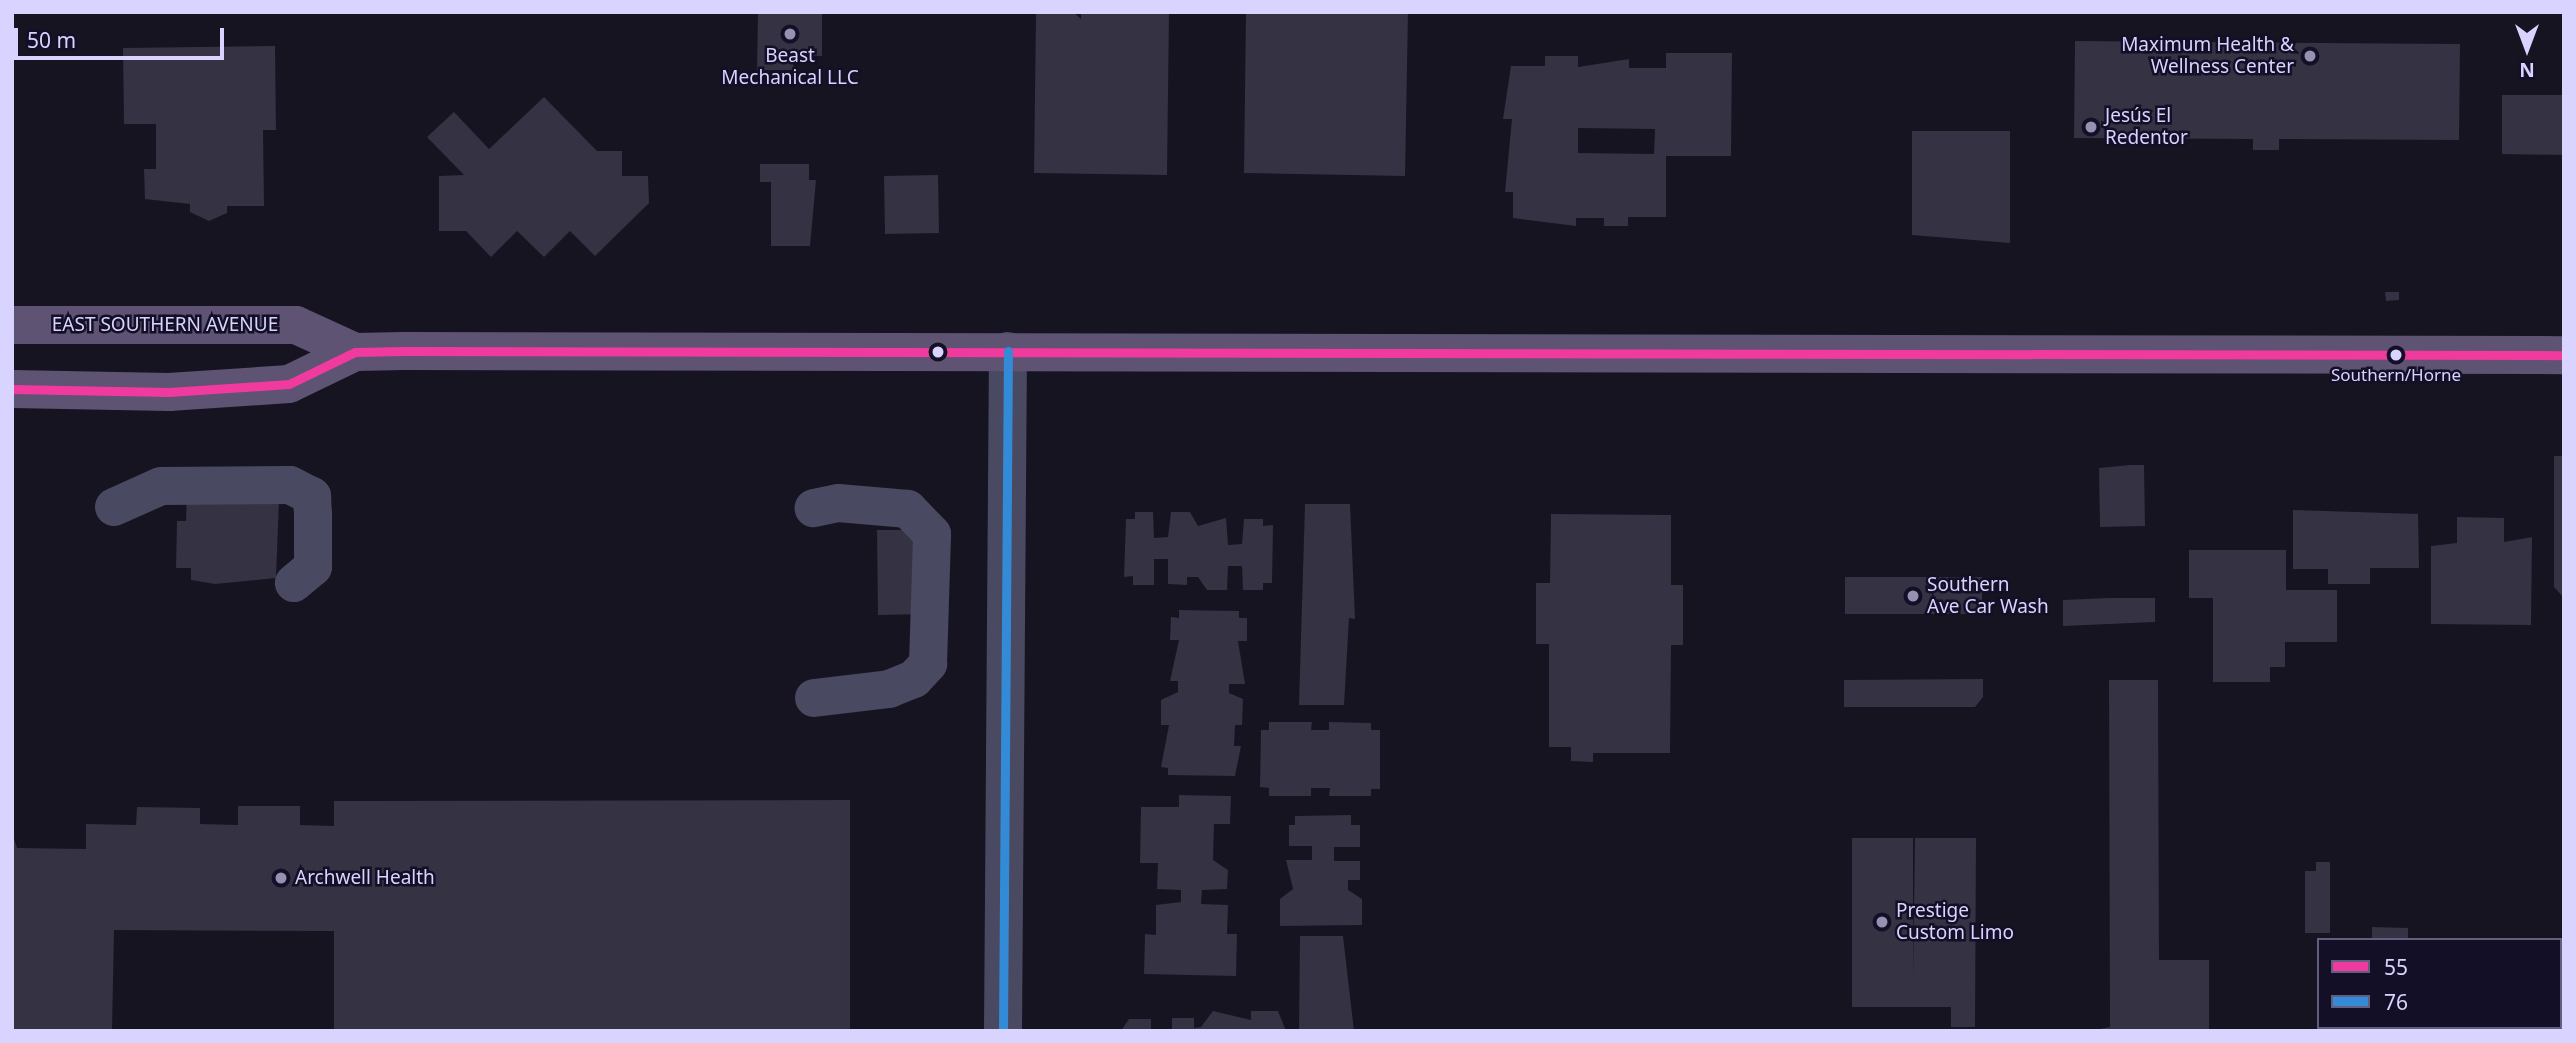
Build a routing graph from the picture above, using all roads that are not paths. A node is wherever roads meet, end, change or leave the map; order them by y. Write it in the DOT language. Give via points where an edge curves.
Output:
graph roads {
  1 [pos="12,325"];
  2 [pos="143,325"];
  3 [pos="12,349"];
  4 [pos="1008,351"];
  5 [pos="355,352"];
  6 [pos="2564,355"];
  7 [pos="12,390"];
  8 [pos="114,508"];
  9 [pos="814,508"];
  10 [pos="291,598"];
  11 [pos="814,698"];
  12 [pos="1003,1031"];
  1 -- 2 [label="main road, EAST SOUTHERN AVENUE"];
  2 -- 3 [label="main road" via="93,348"];
  2 -- 5 [label="main road, EAST SOUTHERN AVENUE" via="296,325"];
  4 -- 5 [label="main road, EAST SOUTHERN AVENUE"];
  4 -- 6 [label="main road, EAST SOUTHERN AVENUE"];
  4 -- 12 [label="street"];
  5 -- 7 [label="main road, EAST SOUTHERN AVENUE" via="289,384 169,392"];
  8 -- 10 [label="street" via="160,486 290,485 312,496 313,567"];
  9 -- 11 [label="street" via="838,503 908,509 932,534 928,664 914,679 889,689"];
}
